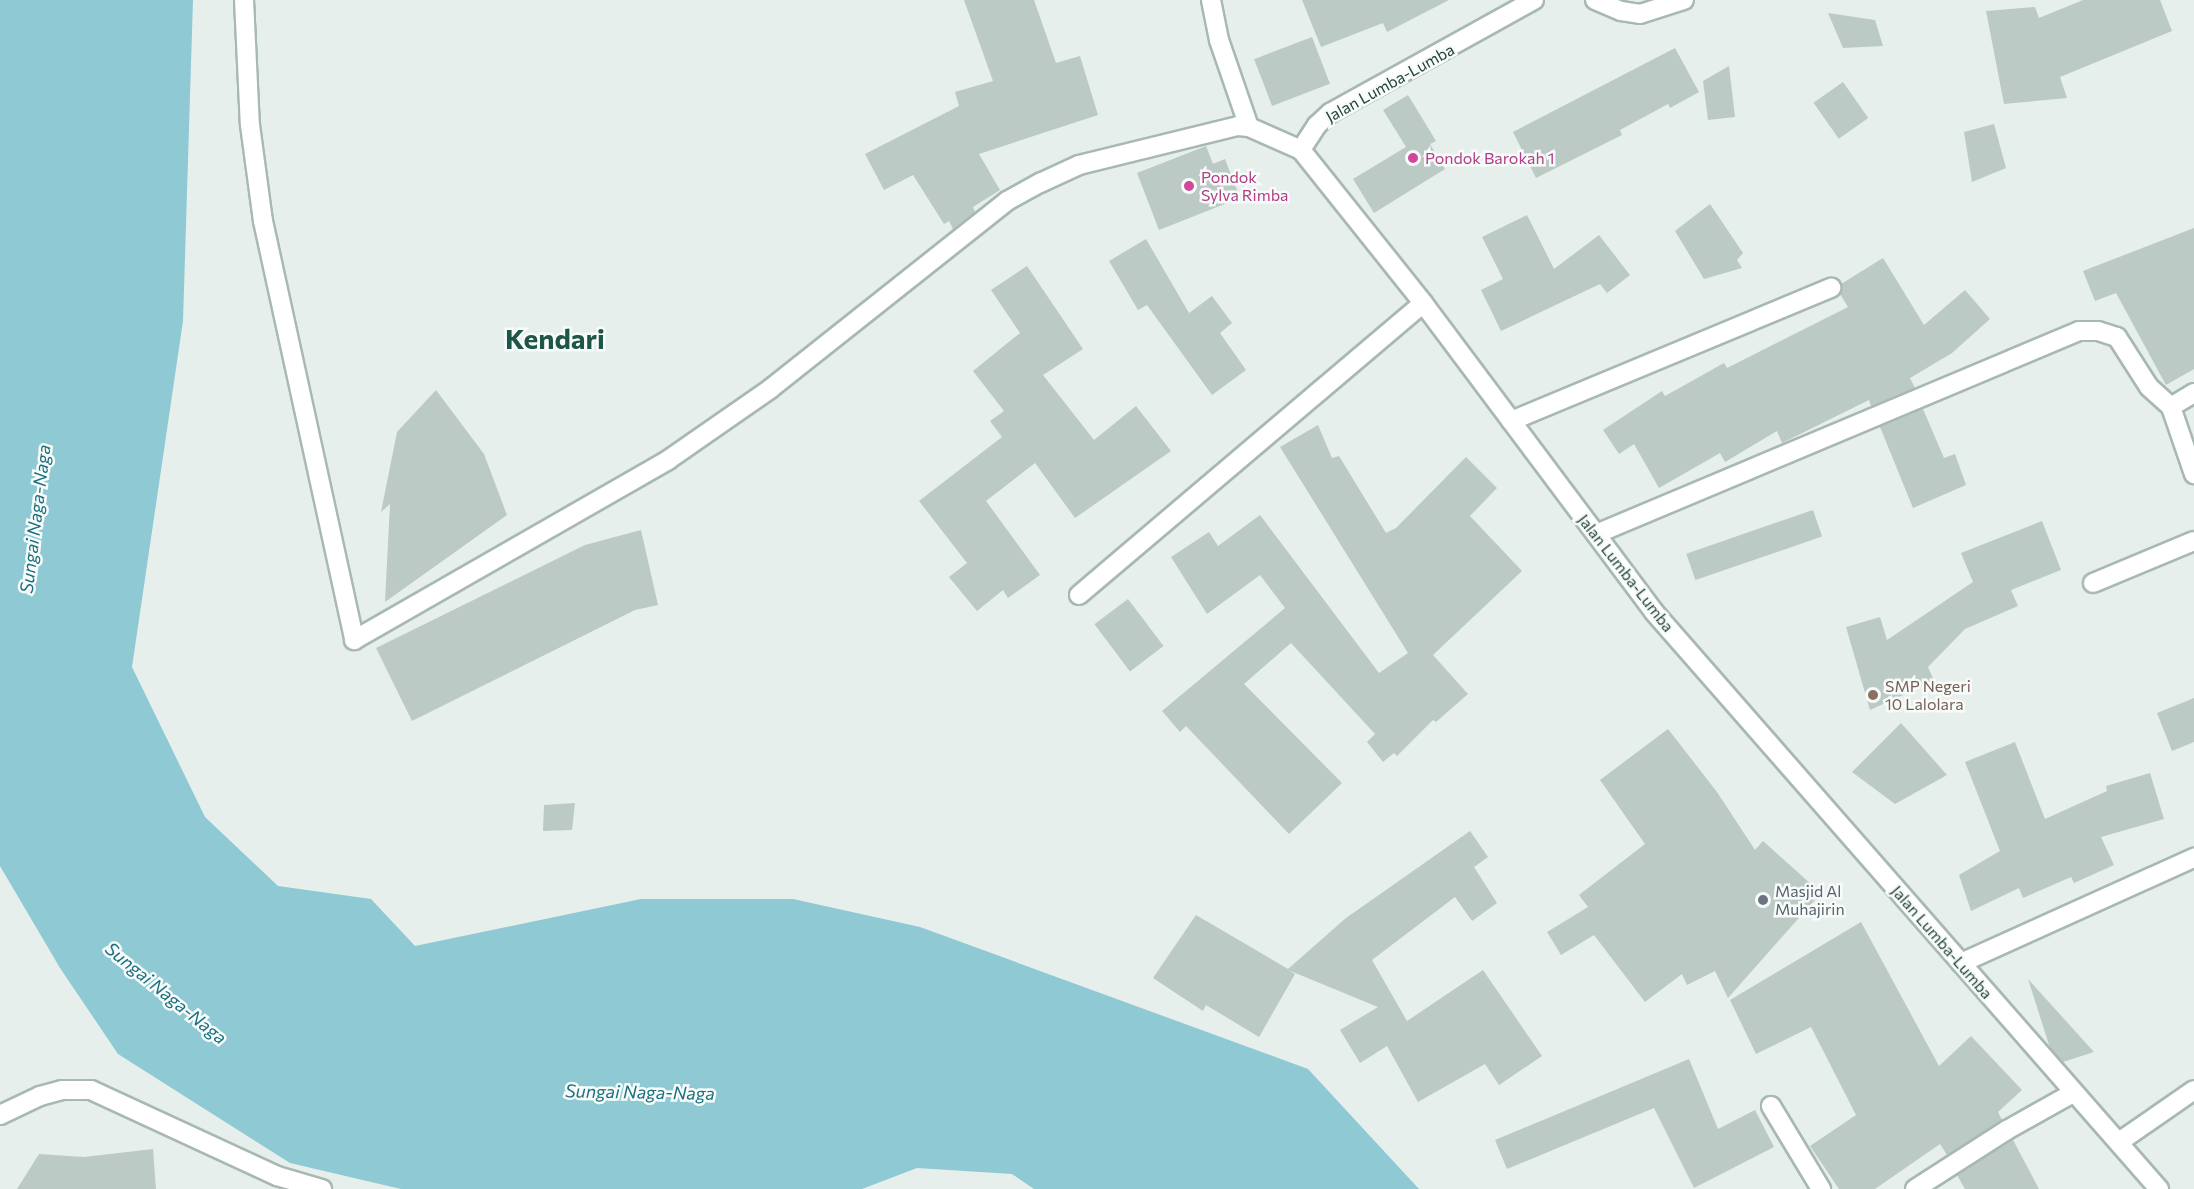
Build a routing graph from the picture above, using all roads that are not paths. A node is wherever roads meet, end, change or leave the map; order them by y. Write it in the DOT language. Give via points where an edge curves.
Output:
graph roads {
  1 [pos="244,0"];
  2 [pos="1211,0"];
  3 [pos="1534,0"];
  4 [pos="1595,0"];
  5 [pos="1684,0"];
  6 [pos="1248,127"];
  7 [pos="1301,150"];
  8 [pos="1831,288"];
  9 [pos="1423,303"];
  10 [pos="2194,393"];
  11 [pos="2171,407"];
  12 [pos="1510,422"];
  13 [pos="2194,474"];
  14 [pos="1596,534"];
  15 [pos="2194,541"];
  16 [pos="2093,583"];
  17 [pos="1079,595"];
  18 [pos="2194,858"];
  19 [pos="1961,963"];
  20 [pos="2194,1090"];
  21 [pos="2073,1093"];
  22 [pos="1771,1106"];
  23 [pos="0,1115"];
  24 [pos="2119,1142"];
  25 [pos="322,1189"];
  26 [pos="1821,1189"];
  27 [pos="1915,1189"];
  28 [pos="2159,1189"];
  1 -- 6 [label="street" via="250,125 263,221 354,640 668,460 770,390 1007,201 1079,165"];
  2 -- 6 [label="street" via="1219,40"];
  3 -- 7 [label="street, Jalan Lumba-Lumba" via="1330,113"];
  4 -- 5 [label="street" via="1621,12 1640,14"];
  6 -- 7 [label="street"];
  7 -- 9 [label="street, Jalan Lumba-Lumba"];
  8 -- 12 [label="street"];
  9 -- 12 [label="street, Jalan Lumba-Lumba"];
  9 -- 17 [label="street"];
  10 -- 11 [label="street"];
  11 -- 13 [label="street"];
  11 -- 14 [label="street" via="2149,387 2117,337 2079,331"];
  12 -- 14 [label="street, Jalan Lumba-Lumba"];
  14 -- 19 [label="street, Jalan Lumba-Lumba" via="1654,612"];
  15 -- 16 [label="street"];
  18 -- 19 [label="street"];
  19 -- 21 [label="street, Jalan Lumba-Lumba"];
  20 -- 24 [label="street"];
  21 -- 24 [label="street, Jalan Lumba-Lumba"];
  21 -- 27 [label="street"];
  22 -- 26 [label="street"];
  23 -- 25 [label="street" via="40,1096 62,1090 91,1090 277,1176"];
  24 -- 28 [label="street, Jalan Lumba-Lumba"];
}
